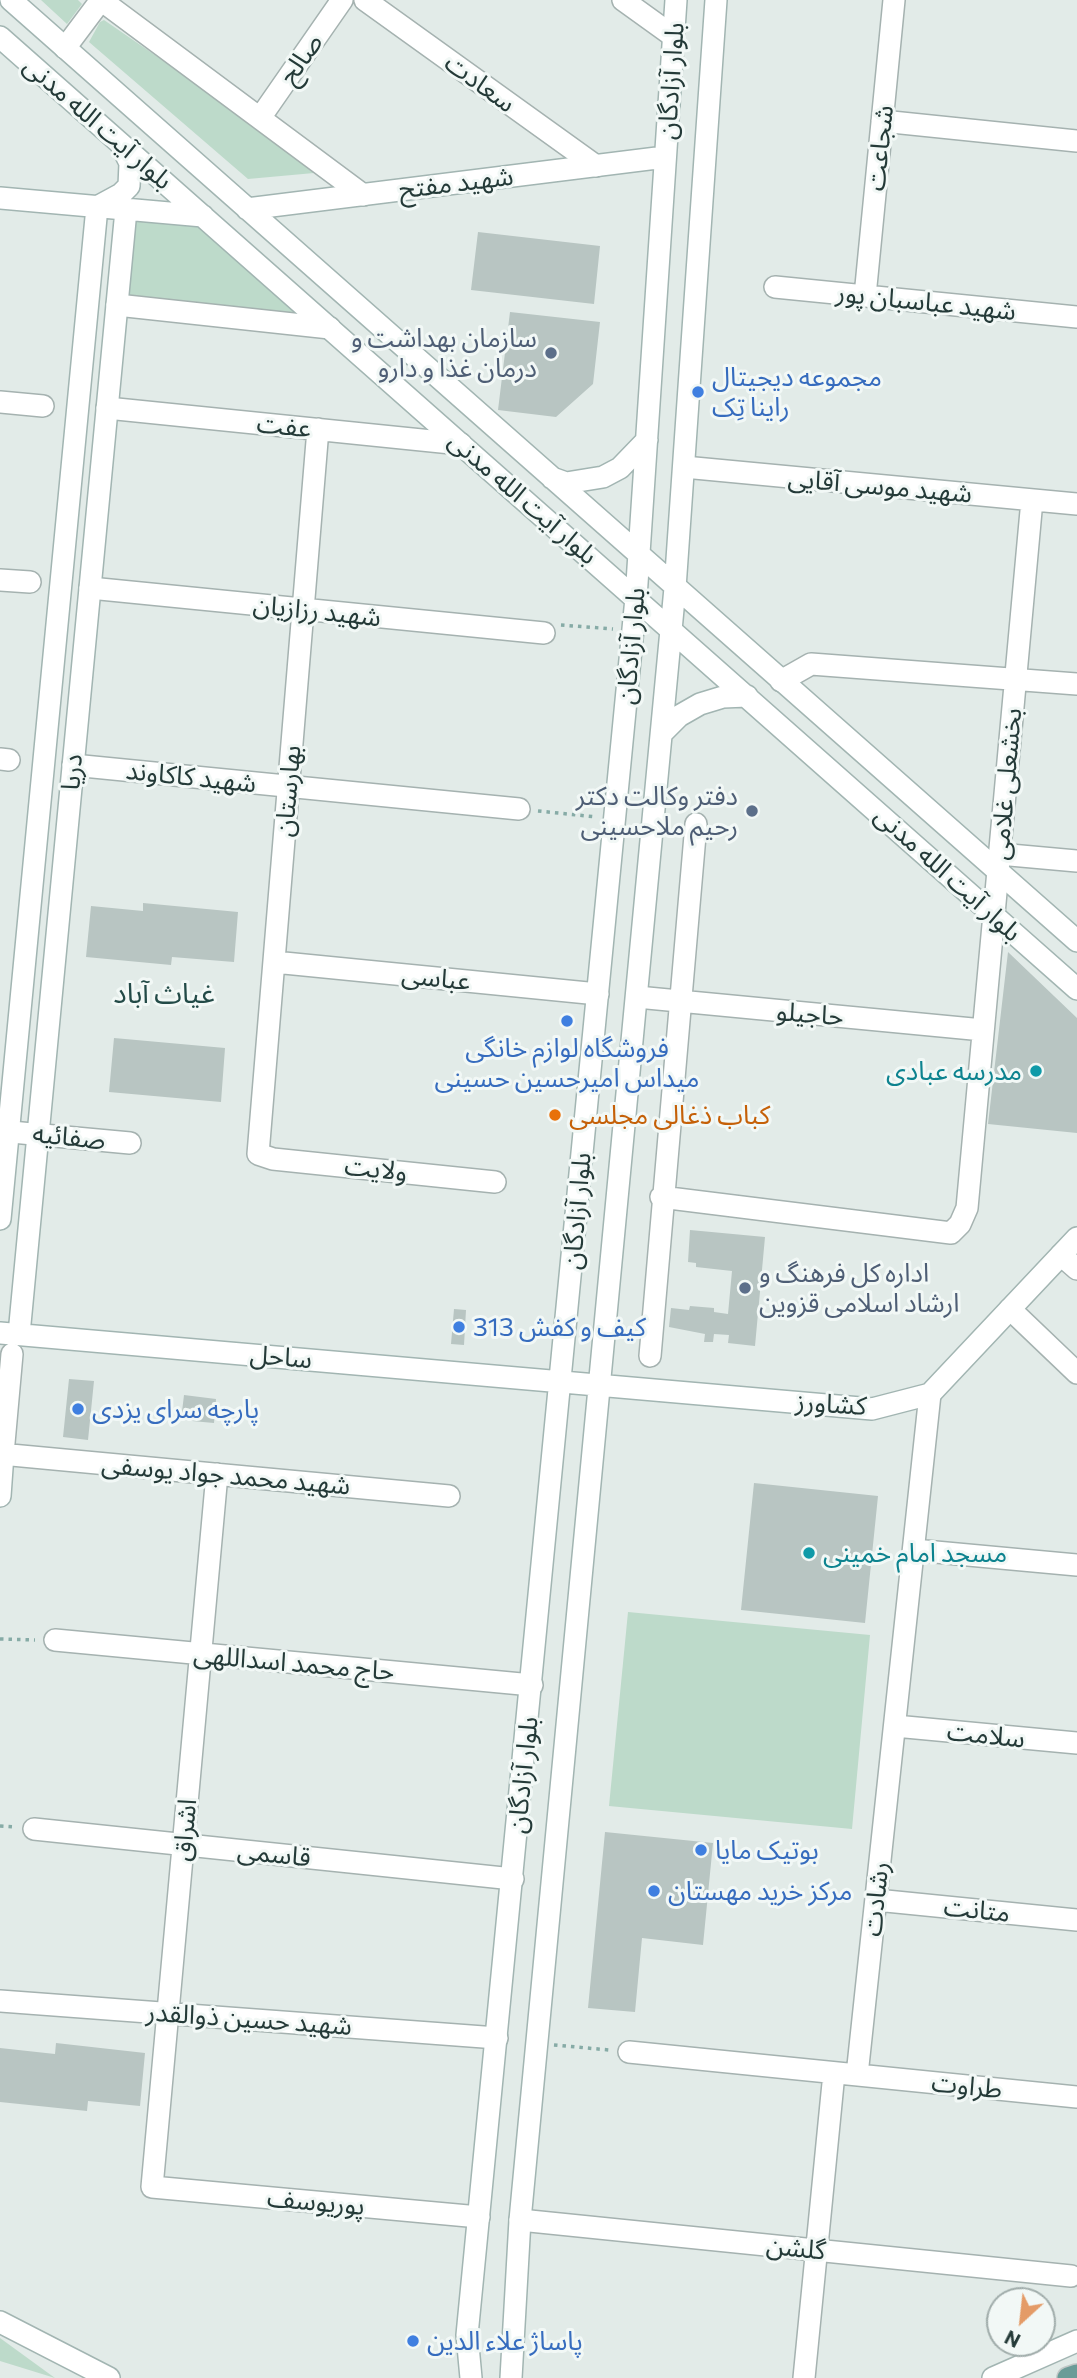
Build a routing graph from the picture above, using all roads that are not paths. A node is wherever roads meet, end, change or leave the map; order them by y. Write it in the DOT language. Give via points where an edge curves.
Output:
graph roads {
  1 [pos="11,0"];
  2 [pos="101,0"];
  3 [pos="342,0"];
  4 [pos="365,0"];
  5 [pos="623,0"];
  6 [pos="676,0"];
  7 [pos="716,0"];
  8 [pos="894,0"];
  9 [pos="673,36"];
  10 [pos="0,37"];
  11 [pos="65,48"];
  12 [pos="128,104"];
  13 [pos="260,118"];
  14 [pos="882,121"];
  15 [pos="113,136"];
  16 [pos="1077,141"];
  17 [pos="666,157"];
  18 [pos="596,166"];
  19 [pos="363,195"];
  20 [pos="0,198"];
  21 [pos="97,207"];
  22 [pos="247,209"];
  23 [pos="126,210"];
  24 [pos="203,216"];
  25 [pos="775,287"];
  26 [pos="865,296"];
  27 [pos="117,305"];
  28 [pos="1077,317"];
  29 [pos="330,328"];
  30 [pos="0,402"];
  31 [pos="43,406"];
  32 [pos="107,408"];
  33 [pos="318,429"];
  34 [pos="647,440"];
  35 [pos="461,444"];
  36 [pos="684,467"];
  37 [pos="550,477"];
  38 [pos="1032,500"];
  39 [pos="1077,504"];
  40 [pos="639,556"];
  41 [pos="0,580"];
  42 [pos="30,582"];
  43 [pos="61,585"];
  44 [pos="90,588"];
  45 [pos="675,588"];
  46 [pos="636,598"];
  47 [pos="303,609"];
  48 [pos="672,629"];
  49 [pos="544,633"];
  50 [pos="1016,678"];
  51 [pos="781,681"];
  52 [pos="1077,684"];
  53 [pos="747,696"];
  54 [pos="662,733"];
  55 [pos="73,765"];
  56 [pos="288,787"];
  57 [pos="519,809"];
  58 [pos="695,824"];
  59 [pos="1077,861"];
  60 [pos="999,863"];
  61 [pos="994,914"];
  62 [pos="27,938"];
  63 [pos="56,941"];
  64 [pos="1077,941"];
  65 [pos="274,962"];
  66 [pos="1077,989"];
  67 [pos="598,994"];
  68 [pos="637,997"];
  69 [pos="679,1001"];
  70 [pos="984,1030"];
  71 [pos="4,1131"];
  72 [pos="38,1135"];
  73 [pos="130,1143"];
  74 [pos="258,1154"];
  75 [pos="495,1182"];
  76 [pos="661,1197"];
  77 [pos="0,1219"];
  78 [pos="1077,1238"];
  79 [pos="1069,1262"];
  80 [pos="1010,1309"];
  81 [pos="10,1340"];
  82 [pos="650,1356"];
  83 [pos="1077,1373"];
  84 [pos="561,1381"];
  85 [pos="600,1384"];
  86 [pos="930,1394"];
  87 [pos="2,1454"];
  88 [pos="218,1474"];
  89 [pos="0,1496"];
  90 [pos="449,1496"];
  91 [pos="914,1550"];
  92 [pos="1077,1565"];
  93 [pos="55,1640"];
  94 [pos="201,1654"];
  95 [pos="532,1685"];
  96 [pos="895,1726"];
  97 [pos="1077,1743"];
  98 [pos="34,1829"];
  99 [pos="183,1845"];
  100 [pos="513,1880"];
  101 [pos="876,1900"];
  102 [pos="1077,1920"];
  103 [pos="0,2001"];
  104 [pos="168,2013"];
  105 [pos="497,2038"];
  106 [pos="629,2052"];
  107 [pos="834,2073"];
  108 [pos="857,2075"];
  109 [pos="1077,2097"];
  110 [pos="152,2186"];
  111 [pos="479,2217"];
  112 [pos="520,2220"];
  113 [pos="816,2250"];
  114 [pos="1071,2276"];
  115 [pos="0,2322"];
  116 [pos="467,2335"];
  117 [pos="1077,2341"];
  118 [pos="1077,2375"];
  119 [pos="109,2378"];
  120 [pos="457,2378"];
  121 [pos="471,2378"];
  122 [pos="511,2378"];
  123 [pos="804,2378"];
  124 [pos="993,2378"];
  125 [pos="1069,2378"];
  1 -- 11 [label="street, بلوار آیت الله مدنی"];
  2 -- 11 [label="street"];
  2 -- 13 [label="street"];
  3 -- 13 [label="street, صالح"];
  4 -- 18 [label="street, سعادت"];
  5 -- 9 [label="street"];
  6 -- 9 [label="street, بلوار آزادگان"];
  7 -- 36 [label="street, بلوار آزادگان"];
  8 -- 14 [label="street, شجاعت"];
  9 -- 17 [label="street, بلوار آزادگان"];
  10 -- 15 [label="street, بلوار آیت الله مدنی"];
  11 -- 12 [label="street, بلوار آیت الله مدنی"];
  12 -- 15 [label="street"];
  12 -- 22 [label="street, بلوار آیت الله مدنی"];
  13 -- 19 [label="street"];
  14 -- 16 [label="street"];
  14 -- 26 [label="street, شجاعت"];
  15 -- 21 [label="street" via="130,163 129,186"];
  15 -- 24 [label="street, بلوار آیت الله مدنی"];
  17 -- 18 [label="street, شهید مفتح"];
  17 -- 34 [label="street, بلوار آزادگان"];
  18 -- 19 [label="street, شهید مفتح"];
  19 -- 22 [label="street, شهید مفتح"];
  20 -- 21 [label="street"];
  21 -- 23 [label="street"];
  21 -- 43 [label="street, دریا"];
  22 -- 37 [label="street, بلوار آیت الله مدنی"];
  23 -- 24 [label="street"];
  23 -- 27 [label="street, دریا"];
  24 -- 29 [label="street, بلوار آیت الله مدنی"];
  25 -- 26 [label="street, شهید عباسبان پور"];
  26 -- 28 [label="street, شهید عباسبان پور"];
  27 -- 29 [label="street"];
  27 -- 32 [label="street, دریا"];
  29 -- 35 [label="street, بلوار آیت الله مدنی"];
  30 -- 31 [label="street"];
  32 -- 33 [label="street, عفت"];
  32 -- 44 [label="street, دریا"];
  33 -- 35 [label="street, عفت"];
  33 -- 47 [label="street, بهارستان"];
  34 -- 37 [label="street" via="620,468 603,477 566,483"];
  34 -- 40 [label="street, بلوار آزادگان"];
  35 -- 46 [label="street, بلوار آیت الله مدنی"];
  36 -- 38 [label="street, شهید موسی آقایی"];
  36 -- 45 [label="street, بلوار آزادگان"];
  37 -- 40 [label="street, بلوار آیت الله مدنی"];
  38 -- 39 [label="street, شهید موسی آقایی"];
  38 -- 50 [label="street, بخشعلی غلامی"];
  40 -- 45 [label="street, بلوار آیت الله مدنی"];
  40 -- 46 [label="street, بلوار آزادگان"];
  41 -- 42 [label="street"];
  43 -- 44 [label="street, شهید رزازیان"];
  43 -- 62 [label="street, دریا"];
  44 -- 47 [label="street, شهید رزازیان"];
  44 -- 55 [label="street, دریا"];
  45 -- 48 [label="street, بلوار آزادگان"];
  45 -- 51 [label="street, بلوار آیت الله مدنی"];
  46 -- 48 [label="street, بلوار آیت الله مدنی"];
  46 -- 67 [label="street, بلوار آزادگان"];
  47 -- 49 [label="street, شهید رزازیان"];
  47 -- 56 [label="street, بهارستان"];
  48 -- 53 [label="street, بلوار آیت الله مدنی"];
  48 -- 54 [label="street, بلوار آزادگان"];
  50 -- 51 [label="street" via="811,664"];
  50 -- 52 [label="street"];
  50 -- 60 [label="street, بخشعلی غلامی"];
  51 -- 60 [label="street, بلوار آیت الله مدنی"];
  53 -- 54 [label="street" via="700,704"];
  53 -- 61 [label="street, بلوار آیت الله مدنی"];
  54 -- 68 [label="street, بلوار آزادگان"];
  55 -- 56 [label="street, شهید کاکاوند"];
  55 -- 63 [label="street, دریا"];
  56 -- 57 [label="street, شهید کاکاوند"];
  56 -- 65 [label="street, بهارستان"];
  58 -- 69 [label="street"];
  59 -- 60 [label="street"];
  60 -- 61 [label="street, بخشعلی غلامی"];
  60 -- 64 [label="street, بلوار آیت الله مدنی"];
  61 -- 66 [label="street, بلوار آیت الله مدنی"];
  61 -- 70 [label="street, بخشعلی غلامی"];
  62 -- 63 [label="street"];
  62 -- 71 [label="street, دریا"];
  63 -- 72 [label="street, دریا"];
  65 -- 67 [label="street, عباسی"];
  65 -- 74 [label="street, بهارستان"];
  67 -- 84 [label="street, بلوار آزادگان"];
  68 -- 69 [label="street, حاجیلو"];
  68 -- 85 [label="street, بلوار آزادگان"];
  69 -- 70 [label="street, حاجیلو"];
  69 -- 76 [label="street"];
  70 -- 76 [label="street, بخشعلی غلامی" via="967,1208 951,1233"];
  71 -- 72 [label="street, صفائیه"];
  71 -- 77 [label="street, دریا"];
  72 -- 73 [label="street, صفائیه"];
  72 -- 81 [label="street, دریا"];
  74 -- 75 [label="street, ولایت"];
  76 -- 82 [label="street"];
  78 -- 79 [label="street"];
  79 -- 80 [label="street"];
  80 -- 83 [label="street"];
  80 -- 86 [label="street"];
  81 -- 84 [label="street, ساحل"];
  81 -- 87 [label="street, دریا"];
  84 -- 85 [label="street, ساحل"];
  84 -- 95 [label="street, بلوار آزادگان"];
  85 -- 86 [label="street, کشاورز" via="873,1409"];
  85 -- 112 [label="street, بلوار آزادگان"];
  86 -- 91 [label="street, رشادت"];
  87 -- 88 [label="street, شهید محمد جواد یوسفی"];
  87 -- 89 [label="street, دریا"];
  88 -- 90 [label="street, شهید محمد جواد یوسفی"];
  88 -- 94 [label="street, اشراق"];
  91 -- 92 [label="street"];
  91 -- 96 [label="street, رشادت"];
  93 -- 94 [label="street, حاج محمد اسداللهی"];
  94 -- 95 [label="street, حاج محمد اسداللهی"];
  94 -- 99 [label="street, اشراق"];
  95 -- 100 [label="street, بلوار آزادگان"];
  96 -- 97 [label="street, سلامت"];
  96 -- 101 [label="street, رشادت"];
  98 -- 99 [label="street, قاسمی"];
  99 -- 100 [label="street, قاسمی"];
  99 -- 104 [label="street, اشراق"];
  100 -- 105 [label="street, بلوار آزادگان"];
  101 -- 102 [label="street, متانت"];
  101 -- 108 [label="street, رشادت"];
  103 -- 104 [label="street, شهید حسین ذوالقدر"];
  104 -- 105 [label="street, شهید حسین ذوالقدر"];
  104 -- 110 [label="street, اشراق"];
  105 -- 111 [label="street, بلوار آزادگان"];
  106 -- 107 [label="street"];
  107 -- 108 [label="street"];
  107 -- 113 [label="street"];
  108 -- 109 [label="street, طراوت"];
  110 -- 111 [label="street, پوریوسف"];
  111 -- 116 [label="street, بلوار آزادگان"];
  112 -- 113 [label="street, گلشن"];
  112 -- 122 [label="street, بلوار آزادگان"];
  113 -- 114 [label="street, گلشن"];
  113 -- 123 [label="street"];
  115 -- 119 [label="street"];
  116 -- 120 [label="street"];
  116 -- 121 [label="street, بلوار آزادگان"];
  117 -- 124 [label="street"];
  118 -- 125 [label="main road"];
}
